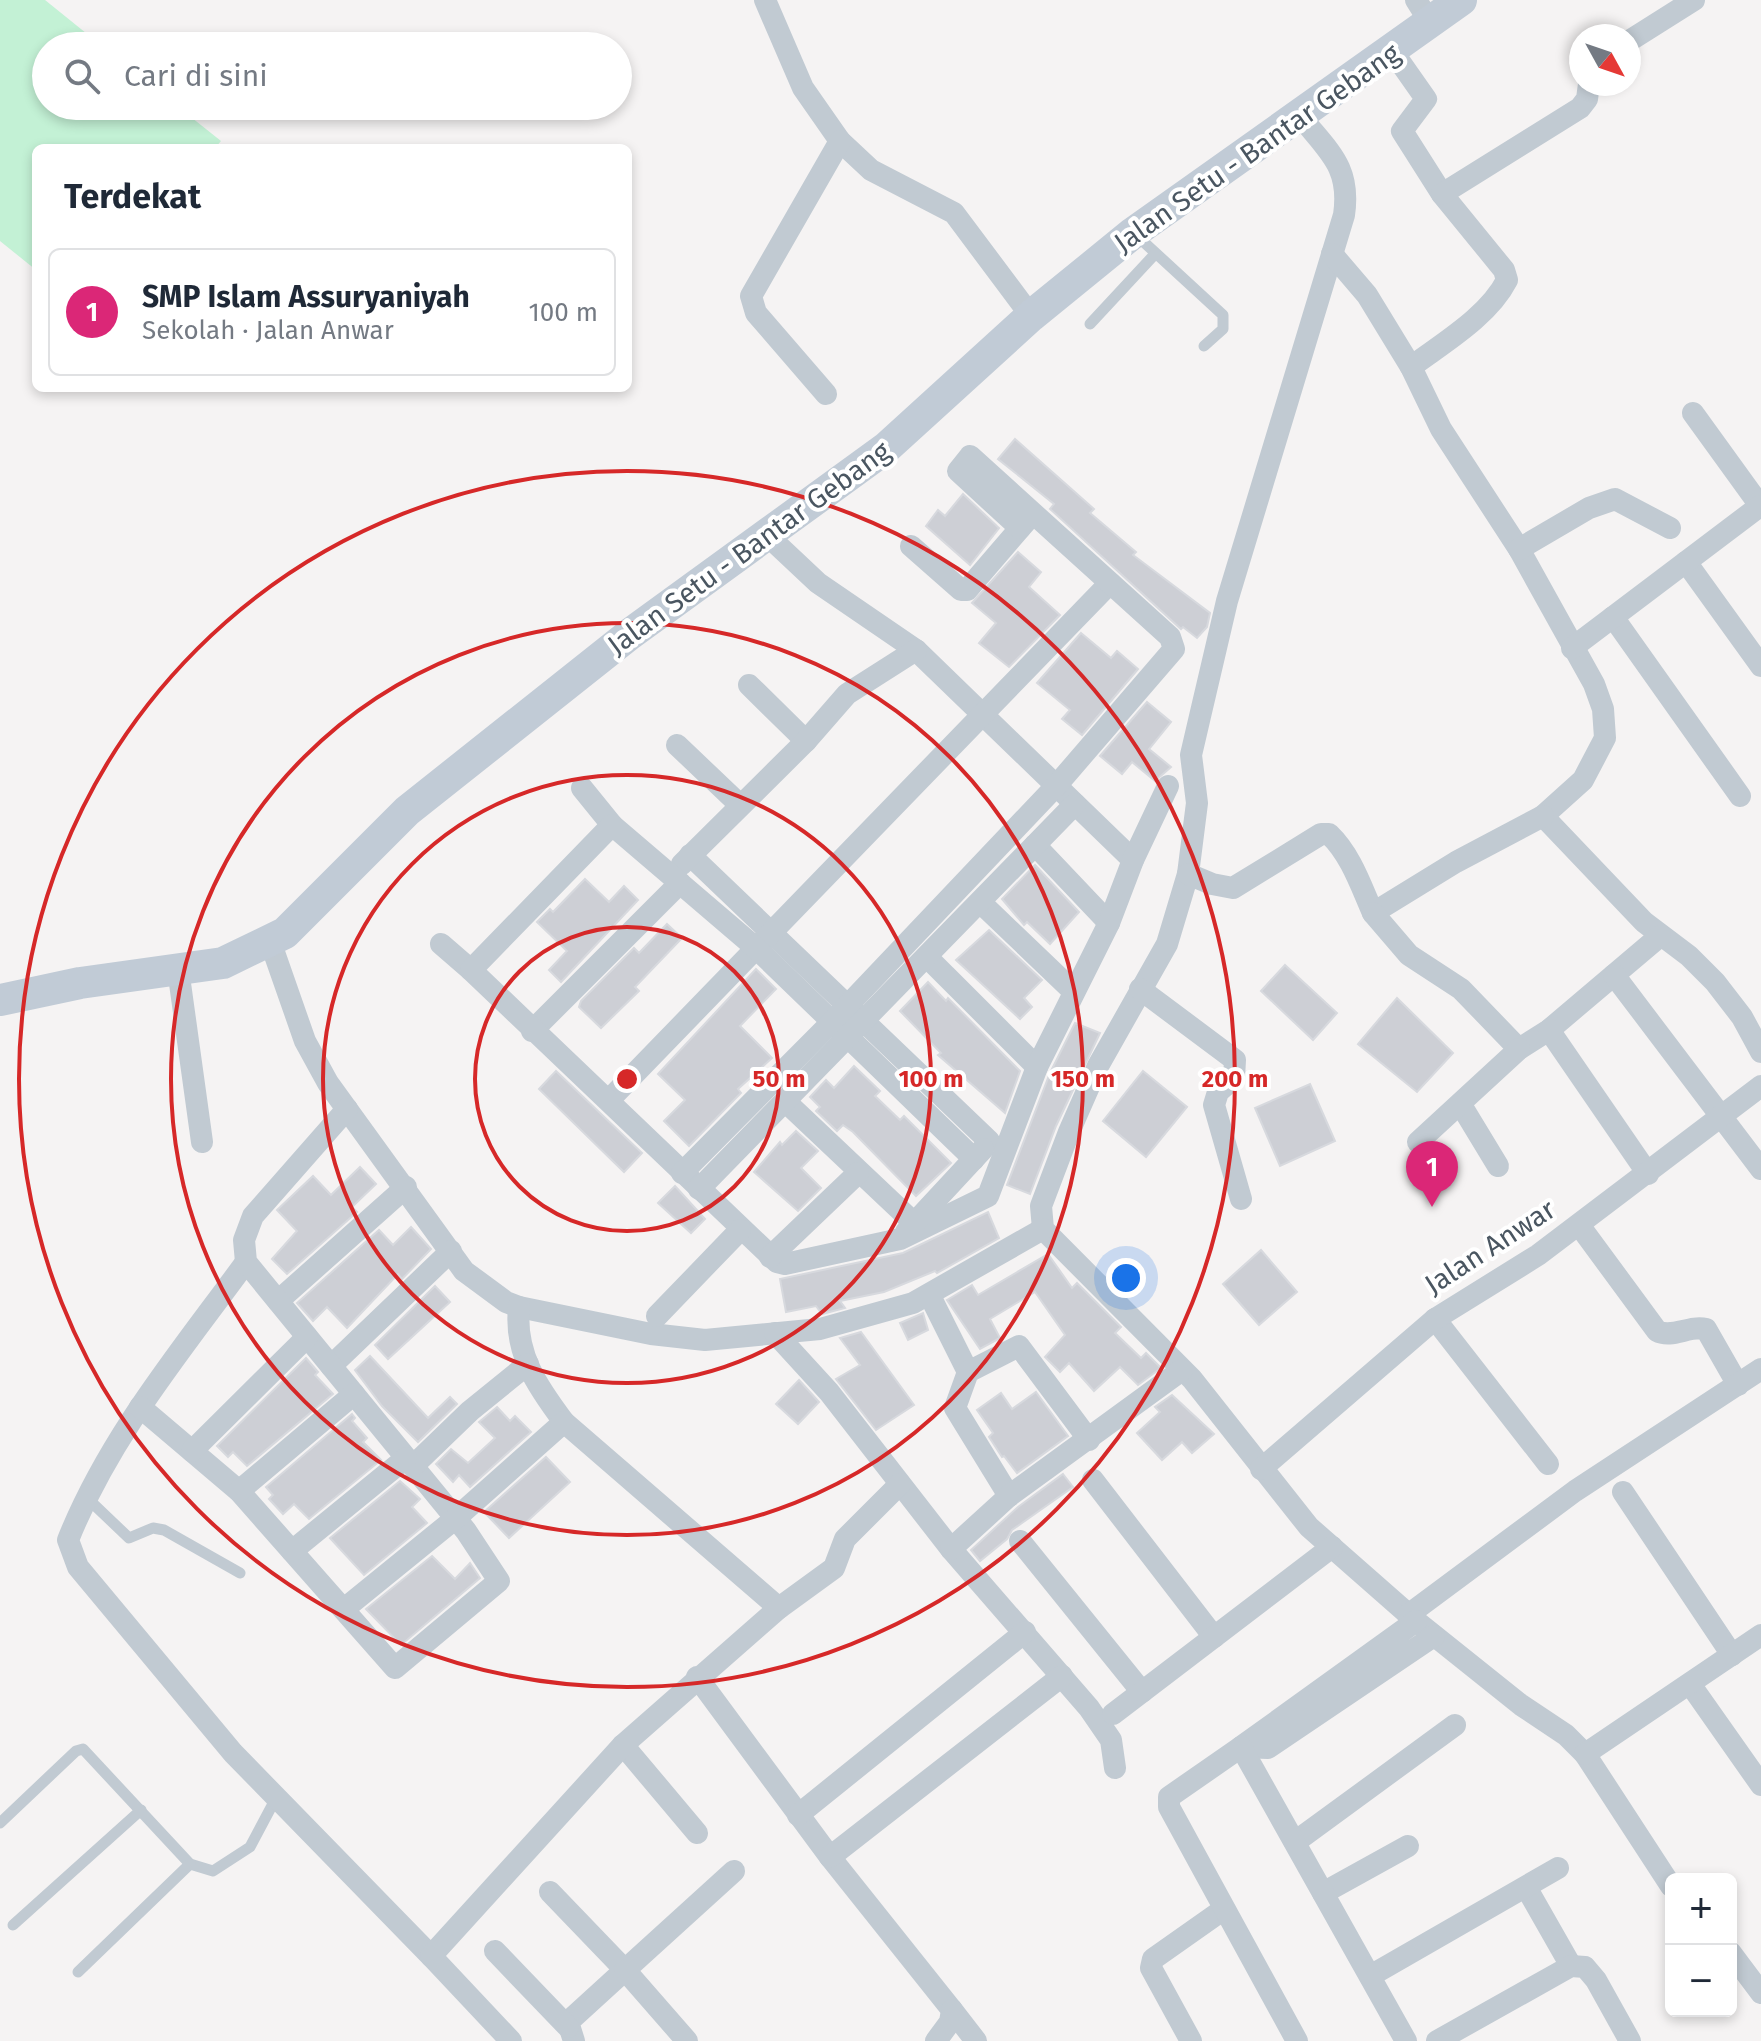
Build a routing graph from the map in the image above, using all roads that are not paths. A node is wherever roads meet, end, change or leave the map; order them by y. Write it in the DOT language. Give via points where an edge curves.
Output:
graph roads {
  1 [pos="765,0"];
  2 [pos="1461,0"];
  3 [pos="1694,0"];
  4 [pos="1423,12"];
  5 [pos="1641,33"];
  6 [pos="1393,52"];
  7 [pos="1587,96"];
  8 [pos="1301,117"];
  9 [pos="840,141"];
  10 [pos="1442,194"];
  11 [pos="1144,244"];
  12 [pos="1332,254"];
  13 [pos="1031,316"];
  14 [pos="1090,324"];
  15 [pos="1204,346"];
  16 [pos="1411,367"];
  17 [pos="826,394"];
  18 [pos="1693,413"];
  19 [pos="1760,506"];
  20 [pos="1670,528"];
  21 [pos="768,536"];
  22 [pos="911,546"];
  23 [pos="1519,549"];
  24 [pos="1686,562"];
  25 [pos="1110,583"];
  26 [pos="1613,617"];
  27 [pos="1572,648"];
  28 [pos="916,650"];
  29 [pos="1761,666"];
  30 [pos="749,685"];
  31 [pos="983,714"];
  32 [pos="806,741"];
  33 [pos="677,745"];
  34 [pos="1056,786"];
  35 [pos="1168,786"];
  36 [pos="582,788"];
  37 [pos="1740,796"];
  38 [pos="739,804"];
  39 [pos="1075,804"];
  40 [pos="1543,816"];
  41 [pos="612,825"];
  42 [pos="1035,845"];
  43 [pos="690,855"];
  44 [pos="1133,860"];
  45 [pos="1188,874"];
  46 [pos="675,880"];
  47 [pos="980,902"];
  48 [pos="1373,913"];
  49 [pos="1109,923"];
  50 [pos="773,932"];
  51 [pos="1660,936"];
  52 [pos="270,941"];
  53 [pos="441,944"];
  54 [pos="757,949"];
  55 [pos="927,957"];
  56 [pos="178,969"];
  57 [pos="471,970"];
  58 [pos="1614,975"];
  59 [pos="1140,989"];
  60 [pos="1073,991"];
  61 [pos="0,1000"];
  62 [pos="1752,1011"];
  63 [pos="840,1014"];
  64 [pos="857,1030"];
  65 [pos="1549,1030"];
  66 [pos="532,1031"];
  67 [pos="1519,1049"];
  68 [pos="1761,1052"];
  69 [pos="1037,1067"];
  70 [pos="1761,1086"];
  71 [pos="609,1100"];
  72 [pos="787,1103"];
  73 [pos="1461,1105"];
  74 [pos="1023,1108"];
  75 [pos="347,1109"];
  76 [pos="1720,1118"];
  77 [pos="989,1141"];
  78 [pos="202,1142"];
  79 [pos="1418,1142"];
  80 [pos="974,1159"];
  81 [pos="1498,1166"];
  82 [pos="1761,1169"];
  83 [pos="682,1173"];
  84 [pos="858,1173"];
  85 [pos="1648,1174"];
  86 [pos="406,1187"];
  87 [pos="699,1189"];
  88 [pos="1241,1199"];
  89 [pos="1579,1225"];
  90 [pos="1043,1229"];
  91 [pos="740,1230"];
  92 [pos="907,1231"];
  93 [pos="451,1251"];
  94 [pos="770,1257"];
  95 [pos="246,1262"];
  96 [pos="930,1296"];
  97 [pos="278,1301"];
  98 [pos="519,1307"];
  99 [pos="657,1316"];
  100 [pos="1435,1319"];
  101 [pos="775,1333"];
  102 [pos="307,1337"];
  103 [pos="528,1364"];
  104 [pos="331,1366"];
  105 [pos="1761,1369"];
  106 [pos="1182,1370"];
  107 [pos="968,1372"];
  108 [pos="1738,1385"];
  109 [pos="354,1394"];
  110 [pos="140,1407"];
  111 [pos="564,1422"];
  112 [pos="1089,1440"];
  113 [pos="192,1451"];
  114 [pos="410,1462"];
  115 [pos="1548,1464"];
  116 [pos="1261,1469"];
  117 [pos="1093,1480"];
  118 [pos="900,1484"];
  119 [pos="239,1491"];
  120 [pos="1623,1492"];
  121 [pos="86,1496"];
  122 [pos="1009,1496"];
  123 [pos="456,1518"];
  124 [pos="1020,1541"];
  125 [pos="1332,1547"];
  126 [pos="951,1549"];
  127 [pos="292,1551"];
  128 [pos="240,1573"];
  129 [pos="779,1608"];
  130 [pos="344,1609"];
  131 [pos="1412,1618"];
  132 [pos="1025,1632"];
  133 [pos="1761,1635"];
  134 [pos="1434,1636"];
  135 [pos="1214,1637"];
  136 [pos="1732,1655"];
  137 [pos="1062,1676"];
  138 [pos="697,1677"];
  139 [pos="1690,1684"];
  140 [pos="1142,1692"];
  141 [pos="1113,1714"];
  142 [pos="1455,1725"];
  143 [pos="623,1745"];
  144 [pos="1241,1747"];
  145 [pos="1585,1754"];
  146 [pos="1115,1768"];
  147 [pos="1761,1785"];
  148 [pos="276,1798"];
  149 [pos="141,1810"];
  150 [pos="798,1815"];
  151 [pos="0,1823"];
  152 [pos="697,1833"];
  153 [pos="1295,1842"];
  154 [pos="1408,1846"];
  155 [pos="830,1857"];
  156 [pos="190,1864"];
  157 [pos="1558,1868"];
  158 [pos="734,1871"];
  159 [pos="1665,1877"];
  160 [pos="1526,1887"];
  161 [pos="550,1892"];
  162 [pos="1323,1893"];
  163 [pos="1224,1909"];
  164 [pos="13,1925"];
  165 [pos="495,1951"];
  166 [pos="431,1956"];
  167 [pos="1737,1961"];
  168 [pos="1571,1966"];
  169 [pos="625,1970"];
  170 [pos="78,1972"];
  171 [pos="1370,1976"];
  172 [pos="1761,1993"];
  173 [pos="952,2010"];
  174 [pos="571,2034"];
  175 [pos="1625,2039"];
  176 [pos="511,2041"];
  177 [pos="687,2041"];
  178 [pos="936,2041"];
  179 [pos="976,2041"];
  180 [pos="1191,2041"];
  181 [pos="1297,2041"];
  182 [pos="1406,2041"];
  183 [pos="1437,2041"];
  1 -- 9 [label="street" via="803,88"];
  2 -- 4 [label="main road, Jalan Setu - Bantar Gebang"];
  3 -- 5 [label="street"];
  4 -- 6 [label="main road, Jalan Setu - Bantar Gebang"];
  6 -- 8 [label="main road, Jalan Setu - Bantar Gebang"];
  6 -- 10 [label="street" via="1426,99 1402,131"];
  7 -- 10 [label="street" via="1580,108"];
  8 -- 11 [label="main road, Jalan Setu - Bantar Gebang"];
  8 -- 12 [label="street" via="1342,168 1347,191"];
  9 -- 13 [label="street" via="871,170 954,213"];
  9 -- 17 [label="street" via="751,296 756,313"];
  10 -- 16 [label="street" via="1507,280 1465,327"];
  11 -- 13 [label="main road, Jalan Setu - Bantar Gebang"];
  11 -- 14 [label="lane"];
  11 -- 15 [label="lane" via="1223,315 1223,329"];
  12 -- 16 [label="street" via="1367,295"];
  12 -- 45 [label="street" via="1227,601 1191,755 1197,803"];
  13 -- 21 [label="main road, Jalan Setu - Bantar Gebang" via="908,430"];
  16 -- 23 [label="street" via="1441,429"];
  18 -- 19 [label="street"];
  19 -- 24 [label="street"];
  20 -- 23 [label="street" via="1615,499 1589,508"];
  21 -- 28 [label="street" via="830,593"];
  21 -- 52 [label="main road, Jalan Setu - Bantar Gebang" via="630,634 407,811 285,933"];
  22 -- 25 [label="street" via="967,590 1027,520"];
  23 -- 27 [label="street"];
  24 -- 26 [label="street"];
  24 -- 29 [label="street"];
  25 -- 31 [label="street"];
  25 -- 34 [label="street" via="1170,637 1174,649"];
  26 -- 27 [label="street"];
  26 -- 37 [label="street"];
  27 -- 40 [label="street" via="1594,684 1605,738 1583,780"];
  28 -- 31 [label="street"];
  28 -- 32 [label="street" via="847,694"];
  30 -- 32 [label="street"];
  31 -- 34 [label="street"];
  31 -- 50 [label="street"];
  32 -- 38 [label="street"];
  33 -- 38 [label="street"];
  34 -- 39 [label="street"];
  34 -- 63 [label="street"];
  35 -- 44 [label="street"];
  36 -- 41 [label="street"];
  38 -- 43 [label="street"];
  39 -- 42 [label="street"];
  39 -- 44 [label="street"];
  40 -- 48 [label="street"];
  40 -- 51 [label="street"];
  41 -- 46 [label="street"];
  41 -- 57 [label="street"];
  42 -- 47 [label="street"];
  42 -- 49 [label="street"];
  43 -- 46 [label="street"];
  43 -- 50 [label="street"];
  44 -- 49 [label="street"];
  45 -- 48 [label="street" via="1233,888 1329,834 1356,874"];
  45 -- 59 [label="street" via="1167,944"];
  46 -- 54 [label="street"];
  46 -- 66 [label="street"];
  47 -- 55 [label="street"];
  47 -- 60 [label="street"];
  48 -- 67 [label="street" via="1409,955 1461,989"];
  49 -- 60 [label="street"];
  50 -- 54 [label="street"];
  50 -- 63 [label="street"];
  51 -- 58 [label="street"];
  51 -- 62 [label="street"];
  52 -- 56 [label="main road, Jalan Setu - Bantar Gebang" via="223,963"];
  52 -- 75 [label="street" via="305,1041"];
  53 -- 57 [label="street"];
  54 -- 63 [label="street"];
  54 -- 71 [label="street"];
  55 -- 64 [label="street"];
  55 -- 69 [label="street"];
  56 -- 61 [label="main road, Jalan Setu - Bantar Gebang"];
  56 -- 78 [label="street"];
  57 -- 66 [label="street"];
  58 -- 65 [label="street"];
  58 -- 76 [label="street"];
  59 -- 88 [label="street" via="1235,1060 1234,1078 1218,1092 1214,1105"];
  59 -- 90 [label="street" via="1069,1132 1041,1206"];
  60 -- 69 [label="street"];
  62 -- 68 [label="street"];
  63 -- 64 [label="street"];
  63 -- 83 [label="street"];
  64 -- 72 [label="street"];
  64 -- 77 [label="street"];
  64 -- 80 [label="street"];
  65 -- 67 [label="street"];
  65 -- 85 [label="street"];
  66 -- 71 [label="street"];
  67 -- 73 [label="street"];
  69 -- 74 [label="street"];
  70 -- 76 [label="street, Jalan Anwar"];
  71 -- 83 [label="street"];
  72 -- 84 [label="street"];
  72 -- 87 [label="street"];
  73 -- 79 [label="street"];
  73 -- 81 [label="street"];
  74 -- 77 [label="street"];
  74 -- 92 [label="street" via="988,1196"];
  75 -- 86 [label="street"];
  75 -- 95 [label="street" via="253,1216 244,1240"];
  76 -- 82 [label="street"];
  76 -- 85 [label="street, Jalan Anwar"];
  77 -- 80 [label="street"];
  80 -- 92 [label="street"];
  83 -- 87 [label="street"];
  84 -- 92 [label="street"];
  84 -- 94 [label="street"];
  85 -- 89 [label="street, Jalan Anwar"];
  86 -- 93 [label="street"];
  86 -- 97 [label="street"];
  87 -- 91 [label="street"];
  89 -- 100 [label="street, Jalan Anwar"];
  89 -- 108 [label="street" via="1657,1331 1667,1335 1706,1329"];
  90 -- 96 [label="street"];
  90 -- 106 [label="street"];
  91 -- 94 [label="street"];
  91 -- 99 [label="street"];
  92 -- 94 [label="street" via="785,1264"];
  93 -- 98 [label="street" via="464,1271"];
  93 -- 104 [label="street"];
  95 -- 97 [label="street"];
  95 -- 110 [label="street"];
  96 -- 101 [label="street" via="820,1329"];
  96 -- 107 [label="street"];
  97 -- 102 [label="street"];
  98 -- 101 [label="street" via="664,1336 705,1340"];
  98 -- 103 [label="street" via="517,1338"];
  100 -- 115 [label="street"];
  100 -- 116 [label="street, Jalan Anwar"];
  101 -- 118 [label="street"];
  102 -- 104 [label="street"];
  102 -- 113 [label="street"];
  103 -- 111 [label="street"];
  103 -- 114 [label="street"];
  104 -- 109 [label="street"];
  105 -- 108 [label="street"];
  106 -- 112 [label="street"];
  106 -- 116 [label="street"];
  107 -- 112 [label="street" via="1019,1346"];
  107 -- 122 [label="street" via="955,1408"];
  108 -- 131 [label="street" via="1575,1491"];
  109 -- 114 [label="street"];
  109 -- 119 [label="street"];
  110 -- 113 [label="street"];
  110 -- 121 [label="street"];
  111 -- 123 [label="street"];
  111 -- 129 [label="street"];
  112 -- 122 [label="street"];
  113 -- 119 [label="street"];
  114 -- 123 [label="street"];
  114 -- 127 [label="street"];
  116 -- 125 [label="street"];
  117 -- 135 [label="street"];
  118 -- 126 [label="street"];
  118 -- 129 [label="street" via="845,1539 834,1568"];
  119 -- 127 [label="street"];
  120 -- 136 [label="street"];
  121 -- 128 [label="lane" via="129,1538 153,1528 164,1530"];
  121 -- 148 [label="street" via="68,1540 78,1567"];
  122 -- 126 [label="street"];
  123 -- 130 [label="street"];
  123 -- 130 [label="street" via="499,1581 408,1659 395,1668"];
  124 -- 140 [label="street"];
  125 -- 131 [label="street"];
  125 -- 135 [label="street"];
  126 -- 132 [label="street"];
  127 -- 130 [label="street"];
  129 -- 138 [label="street"];
  131 -- 134 [label="street"];
  131 -- 144 [label="street"];
  132 -- 137 [label="street"];
  132 -- 150 [label="street"];
  133 -- 136 [label="street"];
  134 -- 144 [label="street" via="1268,1748"];
  134 -- 145 [label="street"];
  135 -- 140 [label="street"];
  136 -- 139 [label="street"];
  137 -- 146 [label="street" via="1111,1740"];
  137 -- 155 [label="street"];
  138 -- 143 [label="street"];
  138 -- 150 [label="street"];
  139 -- 145 [label="street"];
  139 -- 147 [label="street"];
  140 -- 141 [label="street"];
  142 -- 153 [label="street"];
  143 -- 152 [label="street"];
  143 -- 166 [label="street"];
  144 -- 153 [label="street"];
  144 -- 163 [label="street" via="1169,1797 1169,1807"];
  145 -- 159 [label="street"];
  148 -- 156 [label="lane" via="250,1847 236,1859 213,1871"];
  148 -- 166 [label="street"];
  149 -- 151 [label="lane" via="83,1749"];
  149 -- 156 [label="lane"];
  149 -- 164 [label="lane"];
  150 -- 155 [label="street"];
  153 -- 162 [label="street"];
  154 -- 162 [label="street"];
  155 -- 173 [label="street"];
  156 -- 170 [label="lane"];
  157 -- 160 [label="street"];
  158 -- 169 [label="street"];
  160 -- 168 [label="street"];
  160 -- 171 [label="street"];
  161 -- 169 [label="street"];
  162 -- 171 [label="street"];
  163 -- 180 [label="street" via="1153,1959 1151,1968"];
  163 -- 181 [label="street"];
  165 -- 174 [label="street"];
  166 -- 176 [label="street"];
  167 -- 172 [label="street"];
  168 -- 175 [label="street" via="1585,1967 1596,1980"];
  168 -- 183 [label="street"];
  169 -- 174 [label="street" via="576,2011"];
  169 -- 177 [label="street"];
  171 -- 182 [label="street"];
  173 -- 178 [label="street"];
  173 -- 179 [label="street"];
}
